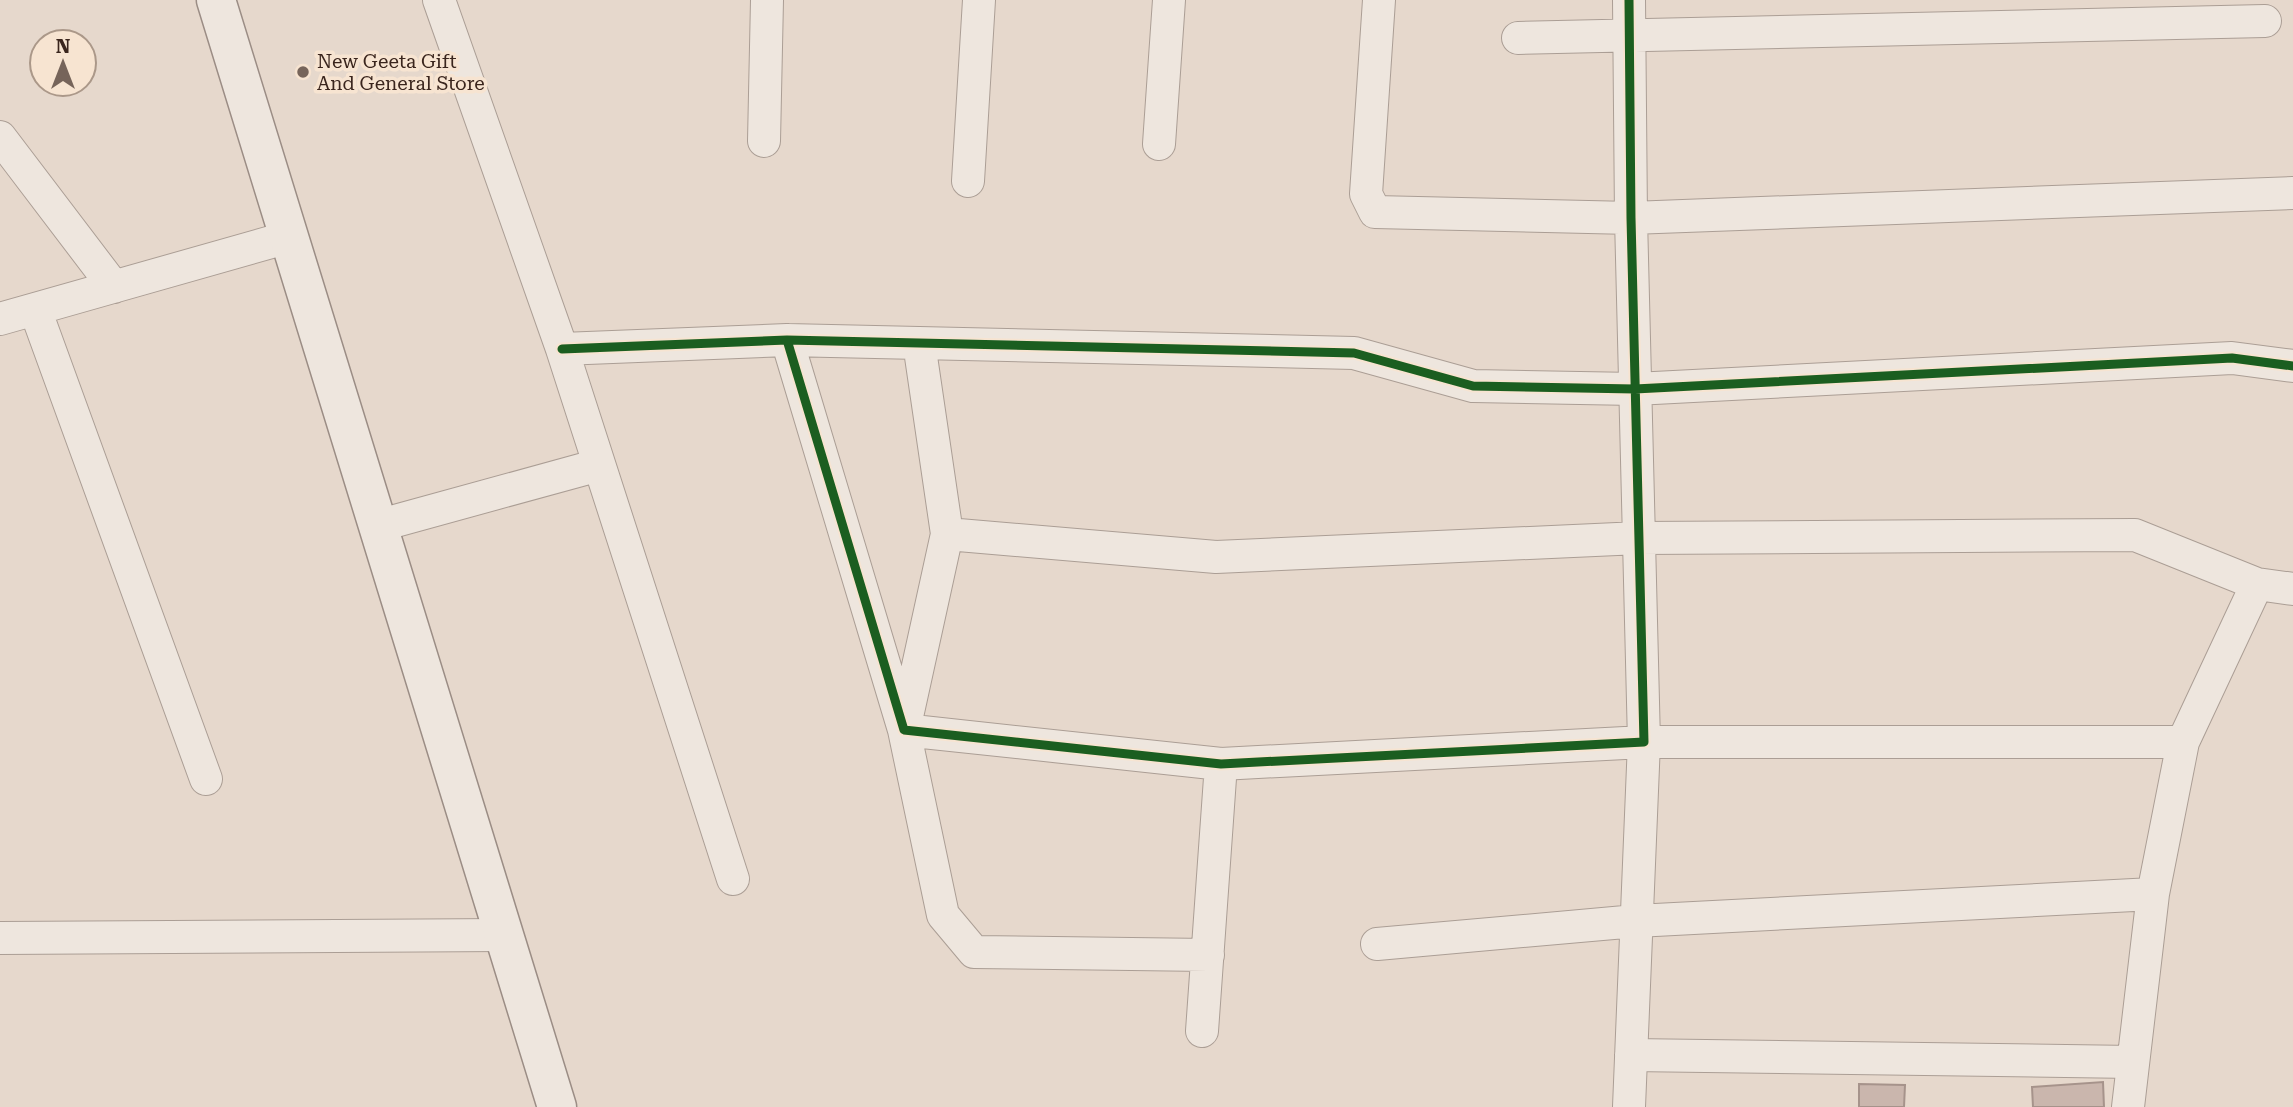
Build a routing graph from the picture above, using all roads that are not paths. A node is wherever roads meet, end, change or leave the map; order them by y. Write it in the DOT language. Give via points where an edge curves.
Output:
graph roads {
  1 [pos="216,0"];
  2 [pos="439,0"];
  3 [pos="767,0"];
  4 [pos="979,0"];
  5 [pos="1169,0"];
  6 [pos="1379,0"];
  7 [pos="1629,0"];
  8 [pos="2265,21"];
  9 [pos="1630,37"];
  10 [pos="1518,38"];
  11 [pos="0,137"];
  12 [pos="764,141"];
  13 [pos="1159,144"];
  14 [pos="968,181"];
  15 [pos="2293,193"];
  16 [pos="1631,218"];
  17 [pos="289,237"];
  18 [pos="114,287"];
  19 [pos="35,309"];
  20 [pos="0,319"];
  21 [pos="787,340"];
  22 [pos="919,343"];
  23 [pos="562,349"];
  24 [pos="2293,366"];
  25 [pos="1635,389"];
  26 [pos="599,465"];
  27 [pos="377,526"];
  28 [pos="947,534"];
  29 [pos="1639,538"];
  30 [pos="2257,583"];
  31 [pos="2293,589"];
  32 [pos="904,730"];
  33 [pos="1644,742"];
  34 [pos="2183,742"];
  35 [pos="1221,764"];
  36 [pos="206,779"];
  37 [pos="733,879"];
  38 [pos="2153,894"];
  39 [pos="1636,920"];
  40 [pos="504,935"];
  41 [pos="0,938"];
  42 [pos="1377,944"];
  43 [pos="1208,955"];
  44 [pos="1202,1031"];
  45 [pos="1631,1055"];
  46 [pos="2133,1062"];
  47 [pos="557,1107"];
  48 [pos="1629,1107"];
  49 [pos="2128,1107"];
  1 -- 17 [label="street"];
  2 -- 23 [label="street"];
  3 -- 12 [label="street"];
  4 -- 14 [label="street"];
  5 -- 13 [label="street"];
  6 -- 16 [label="street" via="1366,194 1375,212"];
  7 -- 9 [label="street"];
  8 -- 9 [label="street"];
  9 -- 10 [label="street"];
  9 -- 16 [label="street"];
  11 -- 18 [label="street"];
  15 -- 16 [label="street"];
  16 -- 25 [label="street"];
  17 -- 18 [label="street"];
  17 -- 27 [label="street"];
  18 -- 19 [label="street"];
  19 -- 20 [label="street"];
  19 -- 36 [label="street"];
  21 -- 22 [label="street"];
  21 -- 23 [label="street"];
  21 -- 32 [label="street"];
  22 -- 25 [label="street" via="1354,353 1473,386"];
  22 -- 28 [label="street"];
  23 -- 26 [label="street"];
  24 -- 25 [label="street" via="2231,358"];
  25 -- 29 [label="street"];
  26 -- 27 [label="street"];
  26 -- 37 [label="street"];
  27 -- 40 [label="street"];
  28 -- 29 [label="street" via="1216,557"];
  28 -- 32 [label="street"];
  29 -- 30 [label="street" via="2134,536"];
  29 -- 33 [label="street"];
  30 -- 31 [label="street"];
  30 -- 34 [label="street"];
  32 -- 35 [label="street"];
  32 -- 43 [label="street" via="943,915 974,952"];
  33 -- 34 [label="street"];
  33 -- 35 [label="street"];
  33 -- 39 [label="street"];
  34 -- 38 [label="street"];
  35 -- 43 [label="street"];
  38 -- 39 [label="street"];
  38 -- 46 [label="street"];
  39 -- 42 [label="street"];
  39 -- 45 [label="street"];
  40 -- 41 [label="street"];
  40 -- 47 [label="street"];
  43 -- 44 [label="street"];
  45 -- 46 [label="street"];
  45 -- 48 [label="street"];
  46 -- 49 [label="street"];
}
